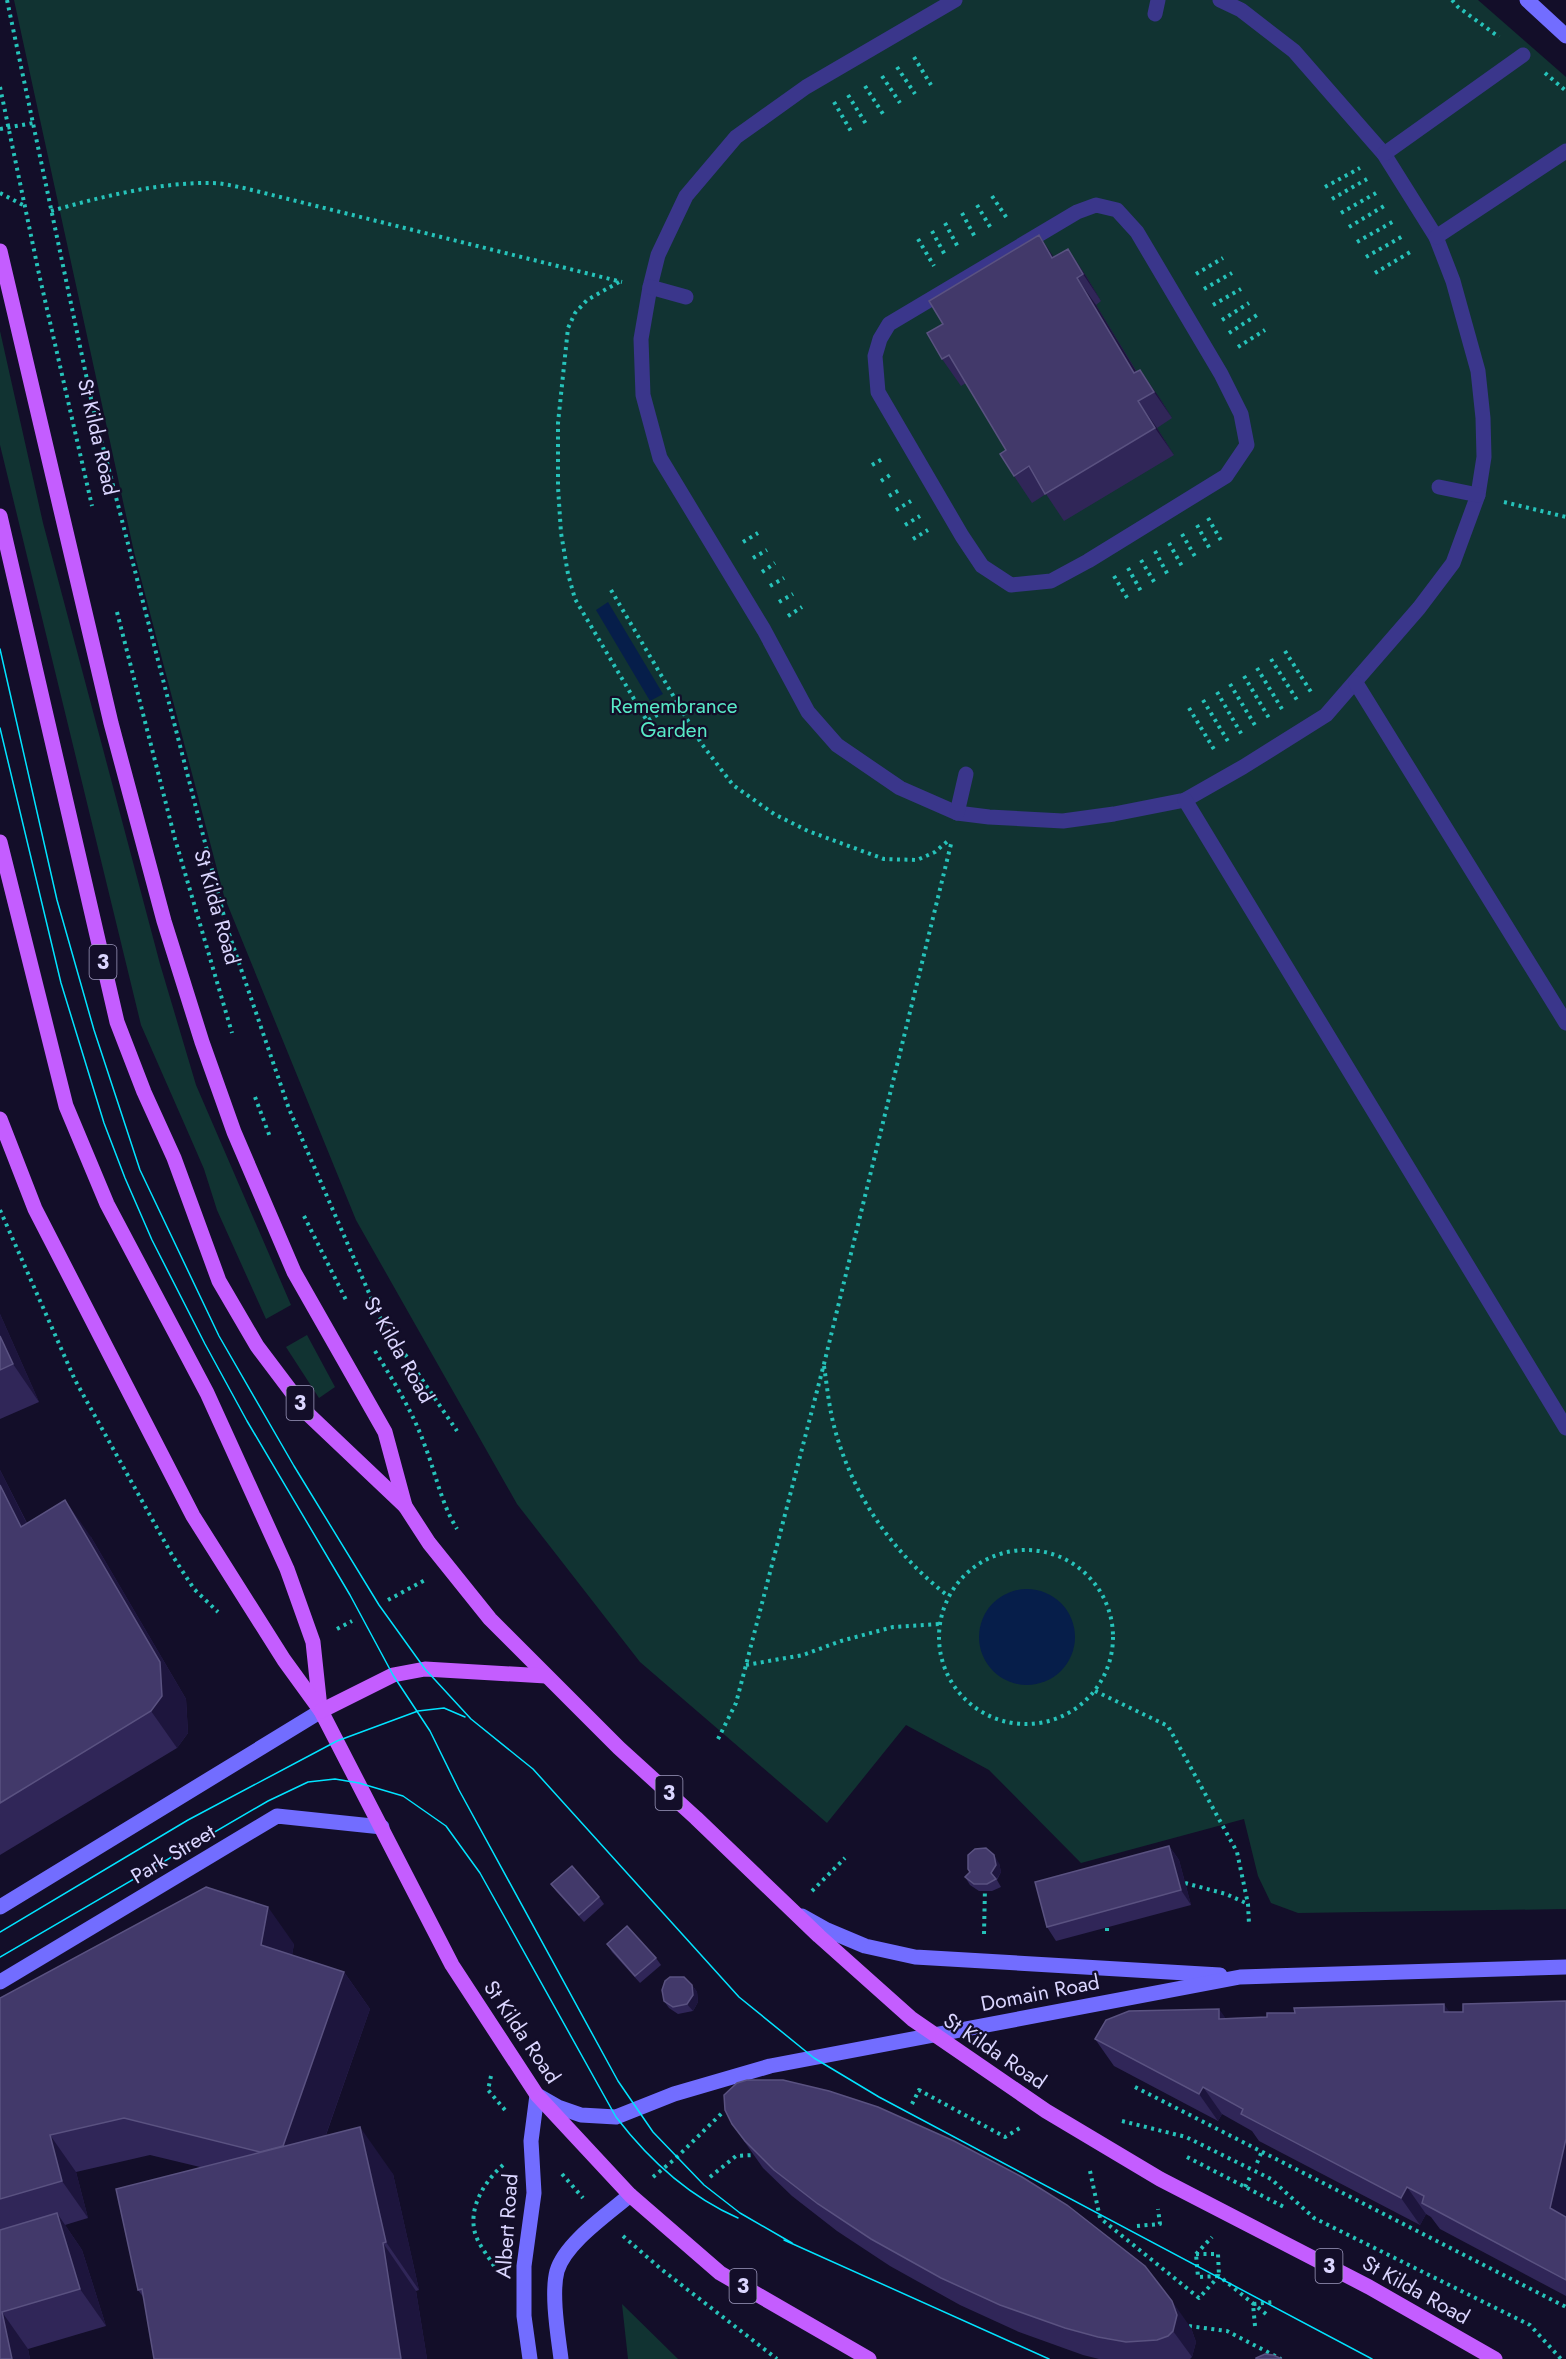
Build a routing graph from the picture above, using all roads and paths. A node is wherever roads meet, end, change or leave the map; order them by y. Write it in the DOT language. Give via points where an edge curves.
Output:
graph roads {
  1 [pos="7,0"];
  2 [pos="955,0"];
  3 [pos="1220,0"];
  4 [pos="1527,0"];
  5 [pos="1566,36"];
  6 [pos="1524,55"];
  7 [pos="913,56"];
  8 [pos="896,66"];
  9 [pos="882,76"];
  10 [pos="865,85"];
  11 [pos="931,85"];
  12 [pos="0,87"];
  13 [pos="915,94"];
  14 [pos="848,95"];
  15 [pos="834,102"];
  16 [pos="900,104"];
  17 [pos="883,114"];
  18 [pos="33,123"];
  19 [pos="866,124"];
  20 [pos="8,127"];
  21 [pos="0,129"];
  22 [pos="852,133"];
  23 [pos="1566,150"];
  24 [pos="1388,159"];
  25 [pos="1404,185"];
  26 [pos="1325,187"];
  27 [pos="0,193"];
  28 [pos="1332,199"];
  29 [pos="24,205"];
  30 [pos="1418,207"];
  31 [pos="51,211"];
  32 [pos="1341,213"];
  33 [pos="1427,223"];
  34 [pos="1349,227"];
  35 [pos="1436,237"];
  36 [pos="1357,242"];
  37 [pos="0,251"];
  38 [pos="1366,257"];
  39 [pos="1375,273"];
  40 [pos="619,282"];
  41 [pos="650,287"];
  42 [pos="686,297"];
  43 [pos="875,356"];
  44 [pos="1440,487"];
  45 [pos="1478,495"];
  46 [pos="93,507"];
  47 [pos="0,516"];
  48 [pos="1566,517"];
  49 [pos="611,590"];
  50 [pos="114,600"];
  51 [pos="1285,651"];
  52 [pos="1271,660"];
  53 [pos="1257,668"];
  54 [pos="1244,676"];
  55 [pos="1356,683"];
  56 [pos="1230,684"];
  57 [pos="1216,692"];
  58 [pos="1203,700"];
  59 [pos="677,703"];
  60 [pos="1189,708"];
  61 [pos="1326,715"];
  62 [pos="1311,724"];
  63 [pos="1297,733"];
  64 [pos="1283,742"];
  65 [pos="1270,750"];
  66 [pos="1249,763"];
  67 [pos="966,774"];
  68 [pos="1229,775"];
  69 [pos="1185,800"];
  70 [pos="957,813"];
  71 [pos="0,842"];
  72 [pos="1566,1023"];
  73 [pos="234,1038"];
  74 [pos="253,1093"];
  75 [pos="0,1119"];
  76 [pos="274,1147"];
  77 [pos="0,1210"];
  78 [pos="301,1210"];
  79 [pos="347,1303"];
  80 [pos="370,1344"];
  81 [pos="824,1364"];
  82 [pos="1566,1428"];
  83 [pos="457,1431"];
  84 [pos="405,1506"];
  85 [pos="463,1537"];
  86 [pos="431,1577"];
  87 [pos="948,1596"];
  88 [pos="388,1600"];
  89 [pos="222,1614"];
  90 [pos="939,1624"];
  91 [pos="746,1665"];
  92 [pos="546,1676"];
  93 [pos="1095,1690"];
  94 [pos="321,1711"];
  95 [pos="718,1739"];
  96 [pos="382,1827"];
  97 [pos="845,1857"];
  98 [pos="986,1880"];
  99 [pos="1185,1883"];
  100 [pos="1248,1904"];
  101 [pos="0,1908"];
  102 [pos="791,1910"];
  103 [pos="984,1924"];
  104 [pos="1249,1924"];
  105 [pos="1107,1928"];
  106 [pos="1107,1934"];
  107 [pos="1566,1967"];
  108 [pos="1240,1977"];
  109 [pos="0,1982"];
  110 [pos="935,2035"];
  111 [pos="1135,2087"];
  112 [pos="537,2095"];
  113 [pos="912,2104"];
  114 [pos="727,2108"];
  115 [pos="1021,2128"];
  116 [pos="1186,2137"];
  117 [pos="531,2141"];
  118 [pos="1262,2151"];
  119 [pos="753,2155"];
  120 [pos="1187,2157"];
  121 [pos="1257,2163"];
  122 [pos="710,2177"];
  123 [pos="1250,2177"];
  124 [pos="1245,2187"];
  125 [pos="630,2195"];
  126 [pos="1157,2202"];
  127 [pos="1284,2207"];
  128 [pos="1100,2218"];
  129 [pos="1137,2226"];
  130 [pos="500,2275"];
  131 [pos="1219,2276"];
  132 [pos="1275,2302"];
  133 [pos="1253,2304"];
  134 [pos="1566,2307"];
  135 [pos="1266,2314"];
  136 [pos="1189,2326"];
  137 [pos="1255,2326"];
  138 [pos="530,2359"];
  139 [pos="561,2359"];
  140 [pos="869,2359"];
  141 [pos="1281,2359"];
  142 [pos="1495,2359"];
  143 [pos="1562,2359"];
  1 -- 18 [label="path"];
  2 -- 41 [label="street" via="806,87 736,137 686,196 658,255"];
  3 -- 24 [label="street" via="1240,10 1294,51"];
  4 -- 5 [label="street"];
  6 -- 24 [label="street"];
  7 -- 11 [label="path"];
  8 -- 13 [label="path"];
  9 -- 16 [label="path"];
  10 -- 17 [label="path"];
  12 -- 20 [label="path, St Kilda Road"];
  14 -- 19 [label="path"];
  15 -- 22 [label="path"];
  18 -- 20 [label="path"];
  18 -- 31 [label="path"];
  20 -- 21 [label="path"];
  20 -- 29 [label="path, St Kilda Road"];
  23 -- 35 [label="street"];
  24 -- 25 [label="street"];
  24 -- 26 [label="path"];
  24 -- 28 [label="path"];
  25 -- 30 [label="street"];
  25 -- 32 [label="path"];
  25 -- 34 [label="path"];
  27 -- 29 [label="path"];
  29 -- 46 [label="path, St Kilda Road"];
  30 -- 33 [label="street"];
  30 -- 36 [label="path"];
  31 -- 40 [label="path" via="153,188 212,183"];
  31 -- 83 [label="path" via="93,408 227,928 289,1109 380,1316"];
  33 -- 35 [label="street"];
  33 -- 38 [label="path"];
  35 -- 39 [label="path"];
  35 -- 45 [label="street" via="1478,370 1484,457"];
  37 -- 84 [label="main road, St Kilda Road" via="111,723 164,921 202,1042 238,1143 294,1272 385,1432"];
  40 -- 41 [label="path"];
  40 -- 59 [label="path" via="587,300 568,328 558,423 561,533 575,599 647,721"];
  41 -- 42 [label="street"];
  41 -- 70 [label="street" via="641,339 643,395 660,458 764,630 808,712 837,745 900,788"];
  43 -- 43 [label="street" via="889,324 926,301 1077,212 1096,205 1118,210 1137,232 1221,374 1241,414 1247,445 1226,476 1088,561 1051,581 1011,585 982,566 942,503 878,392"];
  44 -- 45 [label="street"];
  45 -- 48 [label="path"];
  45 -- 55 [label="street" via="1453,563"];
  47 -- 84 [label="main road, St Kilda Road / 3" via="117,1022 174,1158 219,1281 256,1346 309,1415"];
  49 -- 59 [label="path"];
  50 -- 73 [label="path, St Kilda Road" via="175,839"];
  51 -- 61 [label="path"];
  52 -- 62 [label="path"];
  53 -- 63 [label="path"];
  54 -- 64 [label="path"];
  55 -- 61 [label="street"];
  55 -- 72 [label="street"];
  56 -- 65 [label="path"];
  57 -- 66 [label="path"];
  58 -- 66 [label="path"];
  59 -- 81 [label="path" via="733,785 774,814 808,831 884,859 917,860 936,852 953,836"];
  60 -- 68 [label="path"];
  61 -- 62 [label="street"];
  62 -- 63 [label="street"];
  63 -- 64 [label="street"];
  64 -- 65 [label="street"];
  65 -- 66 [label="street"];
  66 -- 68 [label="street"];
  67 -- 70 [label="street"];
  68 -- 69 [label="street"];
  69 -- 70 [label="street" via="1063,821"];
  69 -- 82 [label="street"];
  71 -- 94 [label="main road, St Kilda Road" via="66,1106 107,1204 207,1393 287,1569 313,1642"];
  74 -- 76 [label="path"];
  75 -- 94 [label="main road, St Kilda Road / 3" via="35,1209 193,1516"];
  77 -- 89 [label="path" via="75,1380 172,1556 194,1589"];
  78 -- 79 [label="path, St Kilda Road"];
  80 -- 85 [label="path, St Kilda Road" via="412,1413 446,1510"];
  81 -- 87 [label="path" via="833,1424 864,1503 904,1557"];
  81 -- 91 [label="path"];
  84 -- 92 [label="main road, St Kilda Road / 3" via="429,1543 490,1619"];
  86 -- 88 [label="path"];
  87 -- 90 [label="path"];
  87 -- 93 [label="path" via="965,1573 989,1557 1017,1550 1046,1552 1073,1563 1095,1582 1109,1607 1114,1636 1109,1665"];
  90 -- 91 [label="path" via="893,1627 802,1655"];
  90 -- 93 [label="path" via="939,1652 948,1679 966,1701 991,1718 1019,1724 1048,1722 1074,1710"];
  91 -- 95 [label="path" via="736,1703"];
  92 -- 94 [label="main road" via="425,1669 393,1675"];
  92 -- 102 [label="main road, St Kilda Road / 3"];
  93 -- 100 [label="path" via="1168,1726 1237,1852"];
  94 -- 96 [label="main road, St Kilda Road / 3"];
  94 -- 101 [label="street, Park Street"];
  96 -- 109 [label="street, Park Street" via="277,1816"];
  96 -- 112 [label="main road, St Kilda Road / 3" via="452,1965"];
  97 -- 102 [label="path"];
  98 -- 103 [label="path"];
  99 -- 100 [label="path"];
  100 -- 104 [label="path"];
  102 -- 108 [label="street" via="865,1946 915,1957"];
  102 -- 110 [label="main road, St Kilda Road / 3"];
  105 -- 106 [label="path"];
  107 -- 108 [label="street, Domain Road"];
  108 -- 110 [label="street, Domain Road"];
  110 -- 112 [label="street, Domain Road" via="759,2069 674,2094 616,2117 581,2115"];
  110 -- 142 [label="main road, St Kilda Road / 3" via="1046,2111 1160,2179 1369,2287"];
  111 -- 118 [label="path"];
  112 -- 117 [label="street, Albert Road"];
  112 -- 125 [label="main road, St Kilda Road / 3"];
  113 -- 115 [label="path" via="919,2090 1005,2137"];
  114 -- 125 [label="path" via="676,2158"];
  116 -- 143 [label="path" via="1271,2178 1314,2217 1530,2325"];
  117 -- 130 [label="path" via="493,2174 479,2196 474,2215 475,2234"];
  117 -- 138 [label="street, Albert Road" via="534,2193 524,2266 524,2316"];
  118 -- 121 [label="path"];
  118 -- 134 [label="path"];
  119 -- 122 [label="path" via="736,2156"];
  120 -- 124 [label="path"];
  123 -- 124 [label="path"];
  124 -- 127 [label="path"];
  125 -- 139 [label="street" via="576,2240 557,2271 555,2311"];
  125 -- 140 [label="main road, St Kilda Road / 3" via="720,2273"];
  126 -- 129 [label="path" via="1160,2224"];
  128 -- 131 [label="path" via="1199,2298"];
  131 -- 131 [label="path" via="1197,2277 1196,2254 1218,2254"];
  131 -- 133 [label="path"];
  132 -- 133 [label="path"];
  133 -- 135 [label="path"];
  133 -- 137 [label="path"];
  136 -- 141 [label="path" via="1227,2331"];
}
